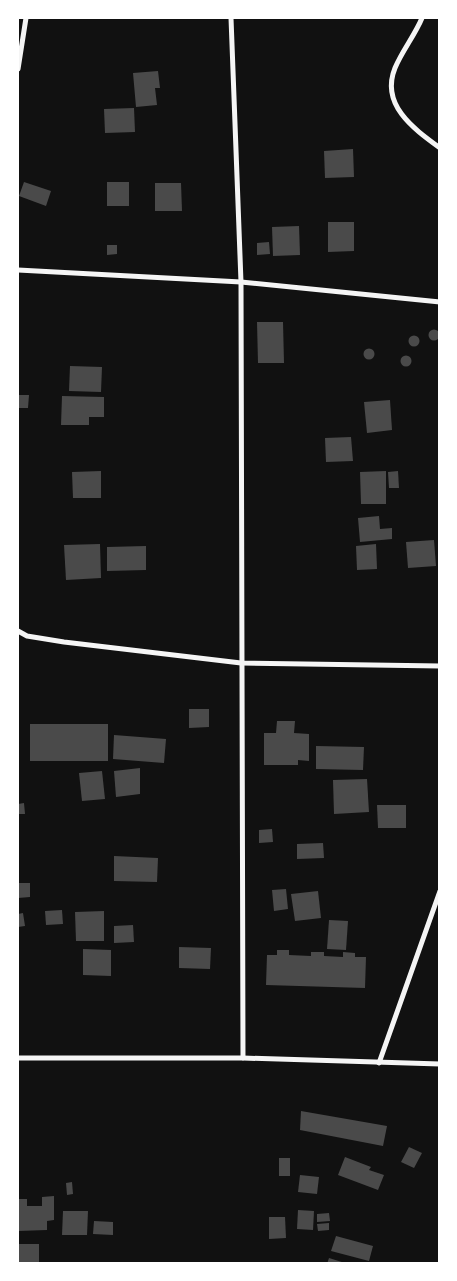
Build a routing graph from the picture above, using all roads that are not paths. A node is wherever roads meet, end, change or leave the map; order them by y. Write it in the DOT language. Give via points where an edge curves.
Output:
graph roads {
  1 [pos="26,18"];
  2 [pos="231,18"];
  3 [pos="422,18"];
  4 [pos="18,69"];
  5 [pos="440,148"];
  6 [pos="18,270"];
  7 [pos="241,282"];
  8 [pos="440,302"];
  9 [pos="18,631"];
  10 [pos="241,663"];
  11 [pos="440,666"];
  12 [pos="440,892"];
  13 [pos="18,1058"];
  14 [pos="243,1058"];
  15 [pos="379,1063"];
  16 [pos="440,1064"];
  1 -- 4 [label="street"];
  2 -- 7 [label="street"];
  3 -- 5 [label="street" via="395,69 391,90 398,111 412,128"];
  6 -- 7 [label="street"];
  7 -- 8 [label="street"];
  7 -- 10 [label="street"];
  9 -- 10 [label="street" via="27,636 64,642"];
  10 -- 11 [label="street"];
  10 -- 14 [label="street"];
  12 -- 15 [label="street"];
  13 -- 14 [label="street"];
  14 -- 15 [label="street"];
  15 -- 16 [label="street"];
}
